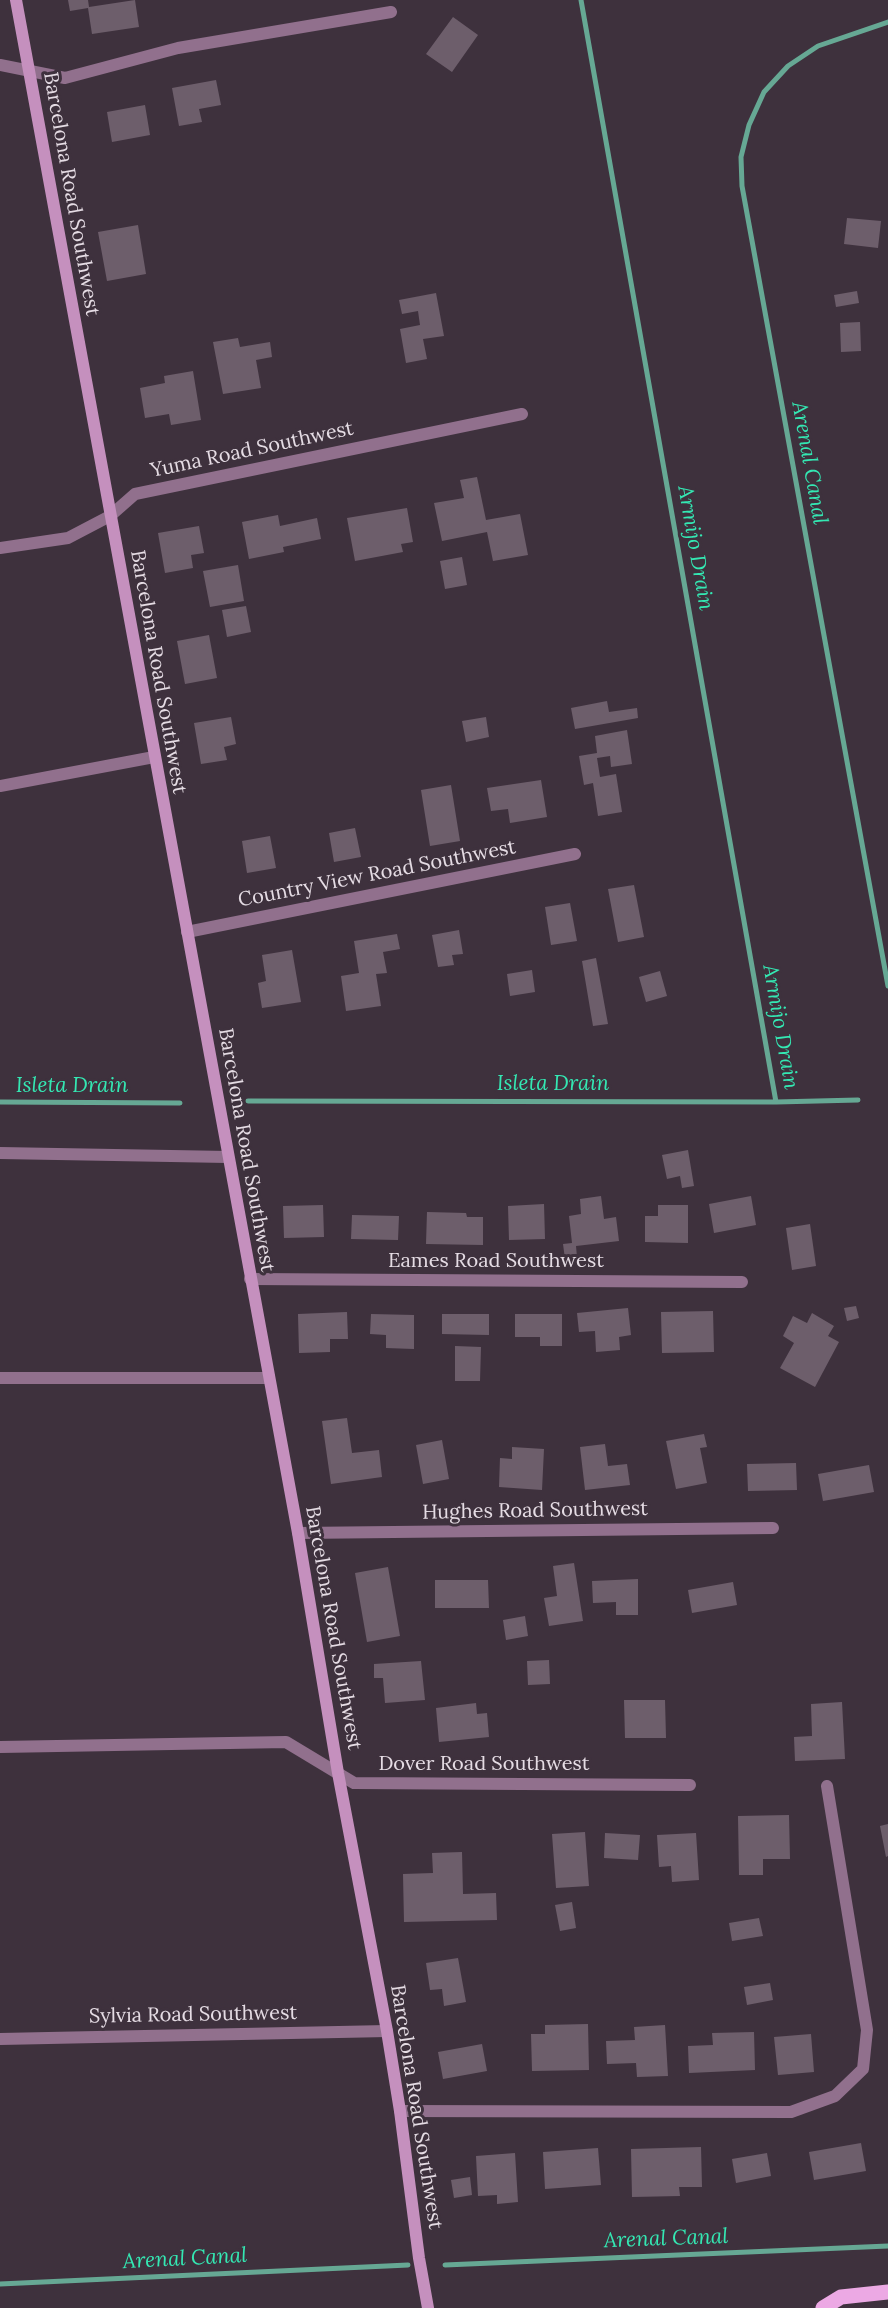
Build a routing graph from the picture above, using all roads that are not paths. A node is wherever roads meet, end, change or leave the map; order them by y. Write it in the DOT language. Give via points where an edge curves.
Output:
graph roads {
  1 [pos="16,0"];
  2 [pos="390,12"];
  3 [pos="0,65"];
  4 [pos="28,71"];
  5 [pos="522,414"];
  6 [pos="110,516"];
  7 [pos="0,549"];
  8 [pos="154,758"];
  9 [pos="0,786"];
  10 [pos="575,854"];
  11 [pos="186,932"];
  12 [pos="0,1153"];
  13 [pos="228,1157"];
  14 [pos="249,1279"];
  15 [pos="742,1282"];
  16 [pos="0,1378"];
  17 [pos="268,1378"];
  18 [pos="773,1528"];
  19 [pos="298,1533"];
  20 [pos="0,1747"];
  21 [pos="338,1773"];
  22 [pos="690,1785"];
  23 [pos="827,1786"];
  24 [pos="387,2031"];
  25 [pos="0,2039"];
  26 [pos="400,2111"];
  27 [pos="888,2292"];
  28 [pos="428,2308"];
  29 [pos="823,2308"];
  1 -- 4 [label="street, Barcelona Road Southwest"];
  2 -- 4 [label="street" via="178,48 65,78"];
  3 -- 4 [label="street"];
  4 -- 6 [label="street, Barcelona Road Southwest"];
  5 -- 6 [label="street, Yuma Road Southwest" via="135,494"];
  6 -- 7 [label="street, Yuma Road Southwest" via="68,538"];
  6 -- 8 [label="street, Barcelona Road Southwest"];
  8 -- 9 [label="street"];
  8 -- 11 [label="street, Barcelona Road Southwest"];
  10 -- 11 [label="street, Country View Road Southwest"];
  11 -- 13 [label="street, Barcelona Road Southwest"];
  12 -- 13 [label="street"];
  13 -- 14 [label="street, Barcelona Road Southwest"];
  14 -- 15 [label="street, Eames Road Southwest"];
  14 -- 17 [label="street, Barcelona Road Southwest"];
  16 -- 17 [label="street"];
  17 -- 19 [label="street, Barcelona Road Southwest"];
  18 -- 19 [label="street, Hughes Road Southwest"];
  19 -- 21 [label="street, Barcelona Road Southwest"];
  20 -- 21 [label="street, Dover Road Southwest" via="286,1742"];
  21 -- 22 [label="street, Dover Road Southwest" via="354,1783"];
  21 -- 24 [label="street, Barcelona Road Southwest"];
  23 -- 26 [label="street" via="867,2030 863,2069 835,2096 791,2112"];
  24 -- 25 [label="street, Sylvia Road Southwest"];
  24 -- 26 [label="street, Barcelona Road Southwest"];
  26 -- 28 [label="street, Barcelona Road Southwest"];
  27 -- 29 [label="main road" via="842,2297"];
}
